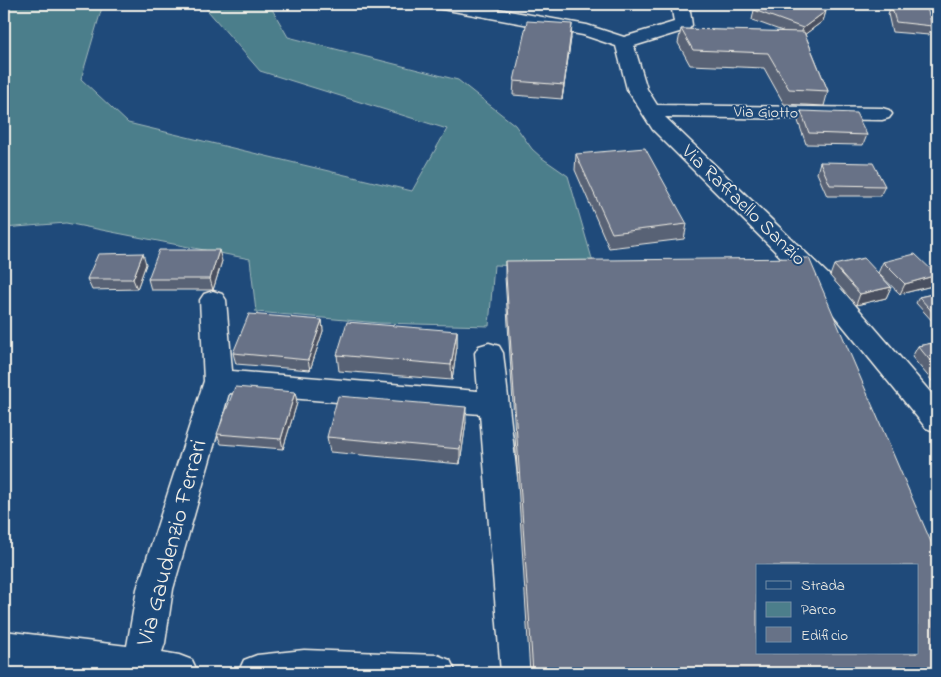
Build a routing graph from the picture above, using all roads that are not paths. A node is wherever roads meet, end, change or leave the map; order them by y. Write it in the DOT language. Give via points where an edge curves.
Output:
graph roads {
  1 [pos="442,4"];
  2 [pos="680,4"];
  3 [pos="624,43"];
  4 [pos="651,111"];
  5 [pos="882,114"];
  6 [pos="212,300"];
  7 [pos="489,353"];
  8 [pos="218,381"];
  9 [pos="494,404"];
  10 [pos="937,420"];
  11 [pos="4,649"];
  12 [pos="138,666"];
  13 [pos="179,673"];
  14 [pos="257,673"];
  15 [pos="437,673"];
  16 [pos="520,673"];
  1 -- 3 [label="street" via="587,30"];
  2 -- 3 [label="street" via="682,25"];
  3 -- 4 [label="street, Via Raffaello Sanzio" via="637,89"];
  4 -- 5 [label="street, Via Giotto"];
  4 -- 10 [label="street, Via Raffaello Sanzio" via="660,126 821,282"];
  6 -- 8 [label="street, Via Gaudenzio Ferrari"];
  7 -- 9 [label="street"];
  8 -- 9 [label="street"];
  8 -- 12 [label="street, Via Gaudenzio Ferrari" via="156,589 147,642"];
  9 -- 16 [label="street"];
  11 -- 12 [label="street"];
  12 -- 13 [label="street, Via Gaudenzio Ferrari"];
  14 -- 15 [label="street" via="304,668"];
}
